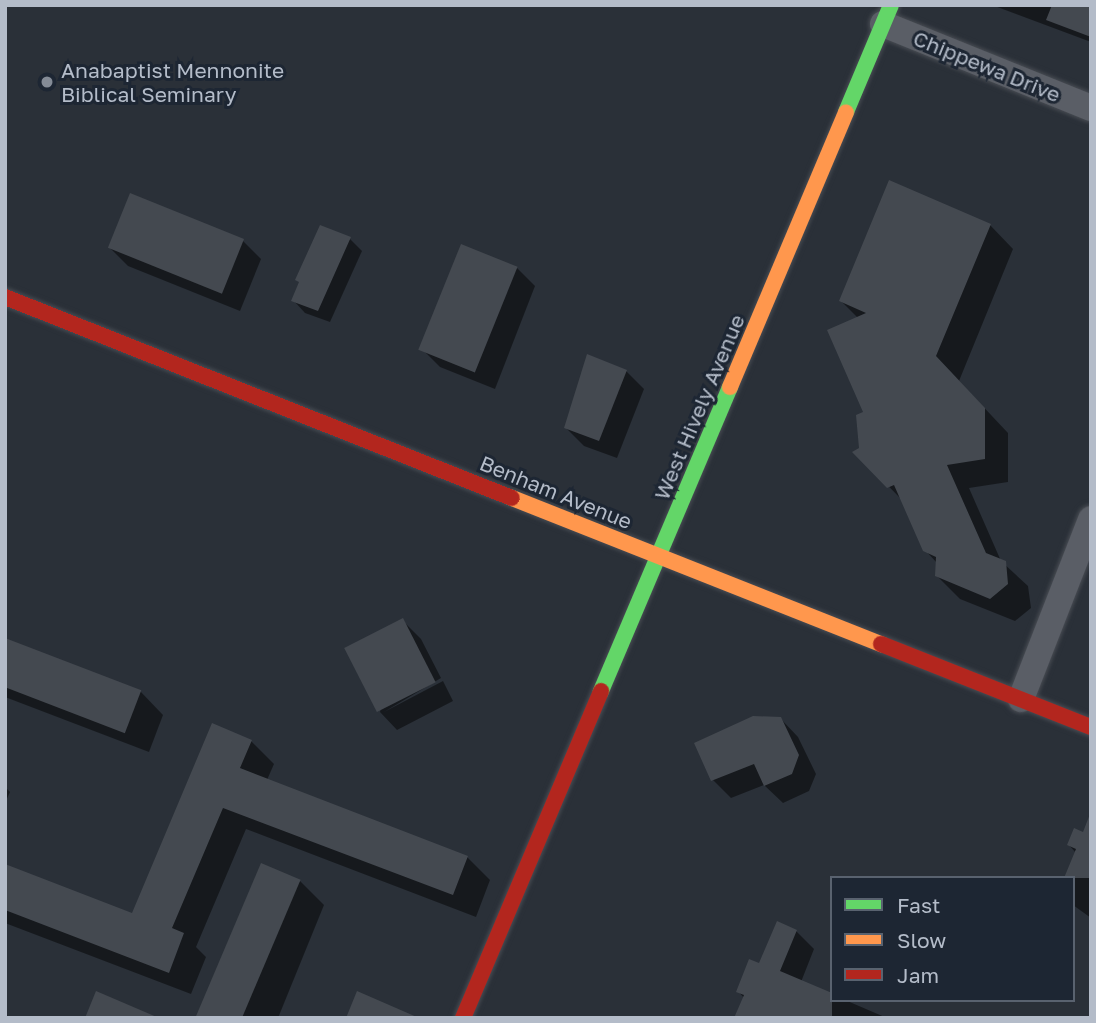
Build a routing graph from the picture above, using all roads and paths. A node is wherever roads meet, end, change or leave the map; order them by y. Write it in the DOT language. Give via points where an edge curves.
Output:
graph roads {
  1 [pos="888,15"];
  2 [pos="1091,108"];
  3 [pos="5,298"];
  4 [pos="1091,519"];
  5 [pos="658,555"];
  6 [pos="1021,699"];
  7 [pos="1091,727"];
  8 [pos="463,1018"];
  1 -- 2 [label="street, Chippewa Drive"];
  1 -- 5 [label="main road, West Hively Avenue"];
  3 -- 5 [label="main road, Benham Avenue"];
  4 -- 6 [label="street"];
  5 -- 6 [label="main road, Benham Avenue"];
  5 -- 8 [label="main road, West Hively Avenue"];
  6 -- 7 [label="main road, Benham Avenue"];
}
